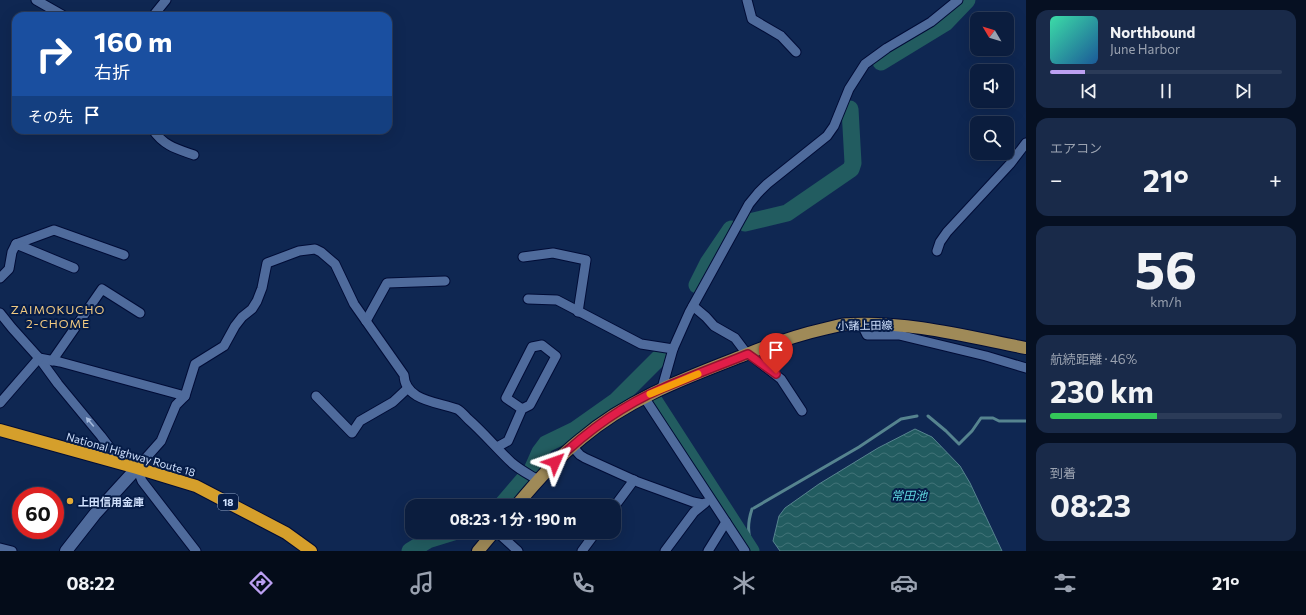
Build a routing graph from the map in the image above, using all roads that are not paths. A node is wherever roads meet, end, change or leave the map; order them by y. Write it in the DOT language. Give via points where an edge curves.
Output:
graph roads {
  1 [pos="36,0"];
  2 [pos="166,0"];
  3 [pos="747,0"];
  4 [pos="958,0"];
  5 [pos="57,12"];
  6 [pos="156,12"];
  7 [pos="796,52"];
  8 [pos="156,134"];
  9 [pos="1026,143"];
  10 [pos="194,155"];
  11 [pos="16,244"];
  12 [pos="937,251"];
  13 [pos="124,255"];
  14 [pos="523,257"];
  15 [pos="74,268"];
  16 [pos="0,278"];
  17 [pos="444,281"];
  18 [pos="528,299"];
  19 [pos="693,306"];
  20 [pos="578,312"];
  21 [pos="0,313"];
  22 [pos="140,313"];
  23 [pos="366,321"];
  24 [pos="0,322"];
  25 [pos="861,323"];
  26 [pos="12,328"];
  27 [pos="1026,348"];
  28 [pos="673,349"];
  29 [pos="748,354"];
  30 [pos="39,358"];
  31 [pos="52,361"];
  32 [pos="1026,368"];
  33 [pos="408,388"];
  34 [pos="662,388"];
  35 [pos="185,396"];
  36 [pos="316,396"];
  37 [pos="644,397"];
  38 [pos="0,403"];
  39 [pos="522,409"];
  40 [pos="802,411"];
  41 [pos="0,430"];
  42 [pos="572,446"];
  43 [pos="497,447"];
  44 [pos="122,464"];
  45 [pos="137,468"];
  46 [pos="538,480"];
  47 [pos="634,480"];
  48 [pos="522,499"];
  49 [pos="620,499"];
  50 [pos="707,502"];
  51 [pos="726,522"];
  52 [pos="489,539"];
  53 [pos="503,539"];
  54 [pos="591,539"];
  55 [pos="0,548"];
  56 [pos="12,551"];
  57 [pos="66,551"];
  58 [pos="196,551"];
  59 [pos="311,551"];
  60 [pos="478,551"];
  61 [pos="518,551"];
  62 [pos="582,551"];
  63 [pos="665,551"];
  64 [pos="708,551"];
  65 [pos="745,551"];
  1 -- 5 [label="street"];
  2 -- 6 [label="street"];
  3 -- 7 [label="street" via="752,19 781,36"];
  4 -- 19 [label="street" via="931,22 865,64 848,90 834,126 827,136 767,184 749,204"];
  8 -- 10 [label="street" via="174,148"];
  9 -- 12 [label="street" via="1010,164 950,228"];
  11 -- 13 [label="street" via="54,230"];
  11 -- 15 [label="street"];
  11 -- 16 [label="street" via="9,269"];
  14 -- 20 [label="street" via="553,253 586,260"];
  17 -- 23 [label="street" via="388,283"];
  18 -- 20 [label="street" via="556,300"];
  19 -- 28 [label="street"];
  19 -- 29 [label="street" via="715,327 735,338"];
  20 -- 28 [label="street" via="641,344"];
  21 -- 26 [label="street"];
  22 -- 31 [label="street" via="102,289"];
  23 -- 33 [label="street" via="404,375 404,382"];
  23 -- 35 [label="street" via="354,304 335,264 321,252 315,249 299,251 267,264 262,288 252,309 242,316 224,346 195,364"];
  24 -- 26 [label="street"];
  25 -- 27 [label="main road, 小諸上田線" via="906,326"];
  25 -- 29 [label="main road, 小諸上田線" via="830,326"];
  25 -- 32 [label="street" via="867,335 899,335"];
  26 -- 30 [label="street"];
  28 -- 34 [label="street"];
  29 -- 34 [label="main road, 小諸上田線"];
  29 -- 40 [label="street" via="782,380"];
  30 -- 31 [label="street"];
  30 -- 38 [label="street"];
  44 -- 30 [label="street, one-way"];
  31 -- 35 [label="street"];
  33 -- 36 [label="street" via="393,402 360,421 352,433"];
  33 -- 43 [label="street" via="429,402 458,410"];
  34 -- 37 [label="main road, 小諸上田線"];
  35 -- 45 [label="street" via="176,405 161,441"];
  37 -- 42 [label="main road, 小諸上田線" via="596,427"];
  37 -- 50 [label="street"];
  39 -- 39 [label="street" via="530,405 556,356 542,345 532,347 506,398"];
  39 -- 43 [label="street" via="508,441"];
  41 -- 44 [label="highway, National Highway Route 18 / 18"];
  42 -- 46 [label="main road, 小諸上田線"];
  42 -- 47 [label="street" via="585,458"];
  43 -- 46 [label="street" via="513,464"];
  44 -- 45 [label="highway, National Highway Route 18 / 18"];
  45 -- 57 [label="street" via="95,514"];
  45 -- 58 [label="street" via="142,481"];
  45 -- 59 [label="highway, National Highway Route 18 / 18" via="196,486 286,533"];
  46 -- 48 [label="main road, 小諸上田線"];
  47 -- 49 [label="street"];
  47 -- 50 [label="street" via="697,504"];
  50 -- 51 [label="street"];
  50 -- 63 [label="street" via="694,512"];
  51 -- 64 [label="street"];
  51 -- 65 [label="street"];
  52 -- 60 [label="main road"];
  53 -- 61 [label="street"];
  54 -- 62 [label="street"];
  55 -- 56 [label="street"];
}
